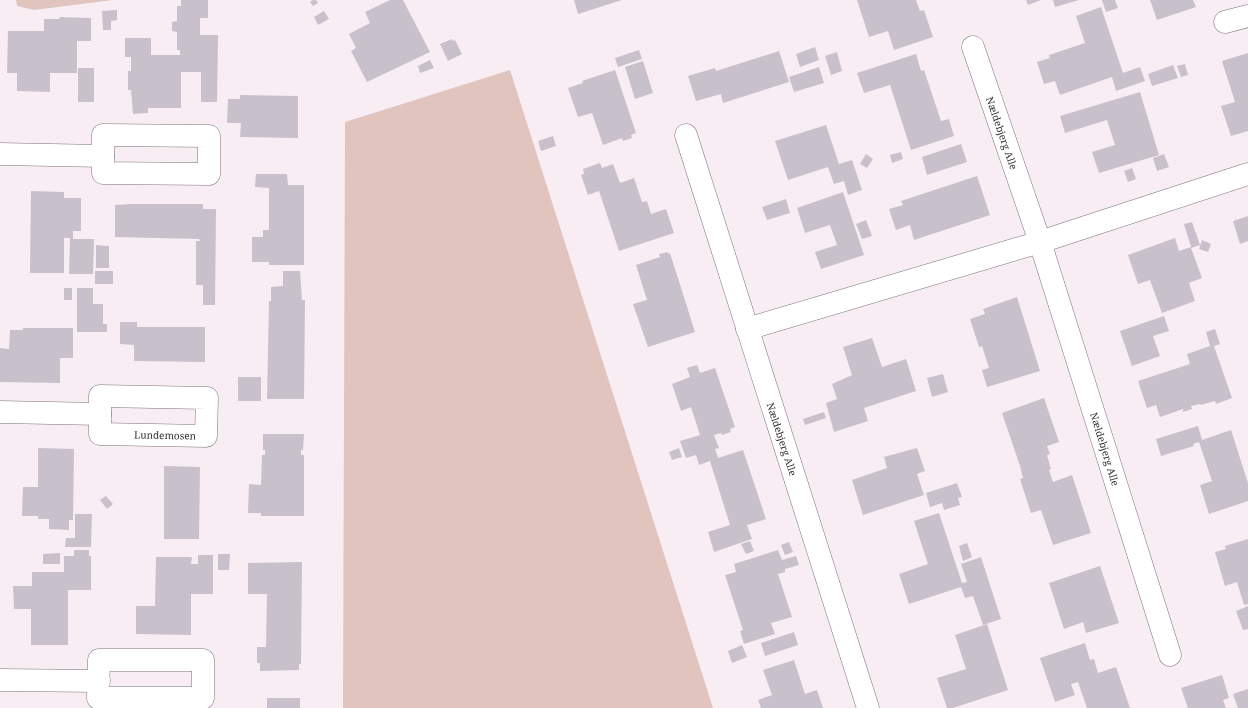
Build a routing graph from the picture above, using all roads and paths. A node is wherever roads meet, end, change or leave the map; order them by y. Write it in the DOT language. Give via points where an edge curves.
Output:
graph roads {
  1 [pos="1248,16"];
  2 [pos="1225,22"];
  3 [pos="973,47"];
  4 [pos="686,135"];
  5 [pos="0,154"];
  6 [pos="103,156"];
  7 [pos="1248,174"];
  8 [pos="1040,242"];
  9 [pos="747,329"];
  10 [pos="0,412"];
  11 [pos="100,414"];
  12 [pos="1170,656"];
  13 [pos="0,680"];
  14 [pos="98,681"];
  15 [pos="868,708"];
  1 -- 2 [label="street"];
  3 -- 8 [label="street, Nældebjerg Alle"];
  4 -- 9 [label="street, Nældebjerg Alle"];
  5 -- 6 [label="street"];
  6 -- 6 [label="street" via="103,135 209,136 208,174 103,173"];
  7 -- 8 [label="street"];
  8 -- 9 [label="street"];
  8 -- 12 [label="street, Nældebjerg Alle"];
  9 -- 15 [label="street, Nældebjerg Alle"];
  10 -- 11 [label="street"];
  11 -- 11 [label="street, Lundemosen" via="100,396 207,398 206,436 100,434"];
  13 -- 14 [label="street"];
  14 -- 14 [label="street" via="99,660 203,660 204,698 98,698"];
}
